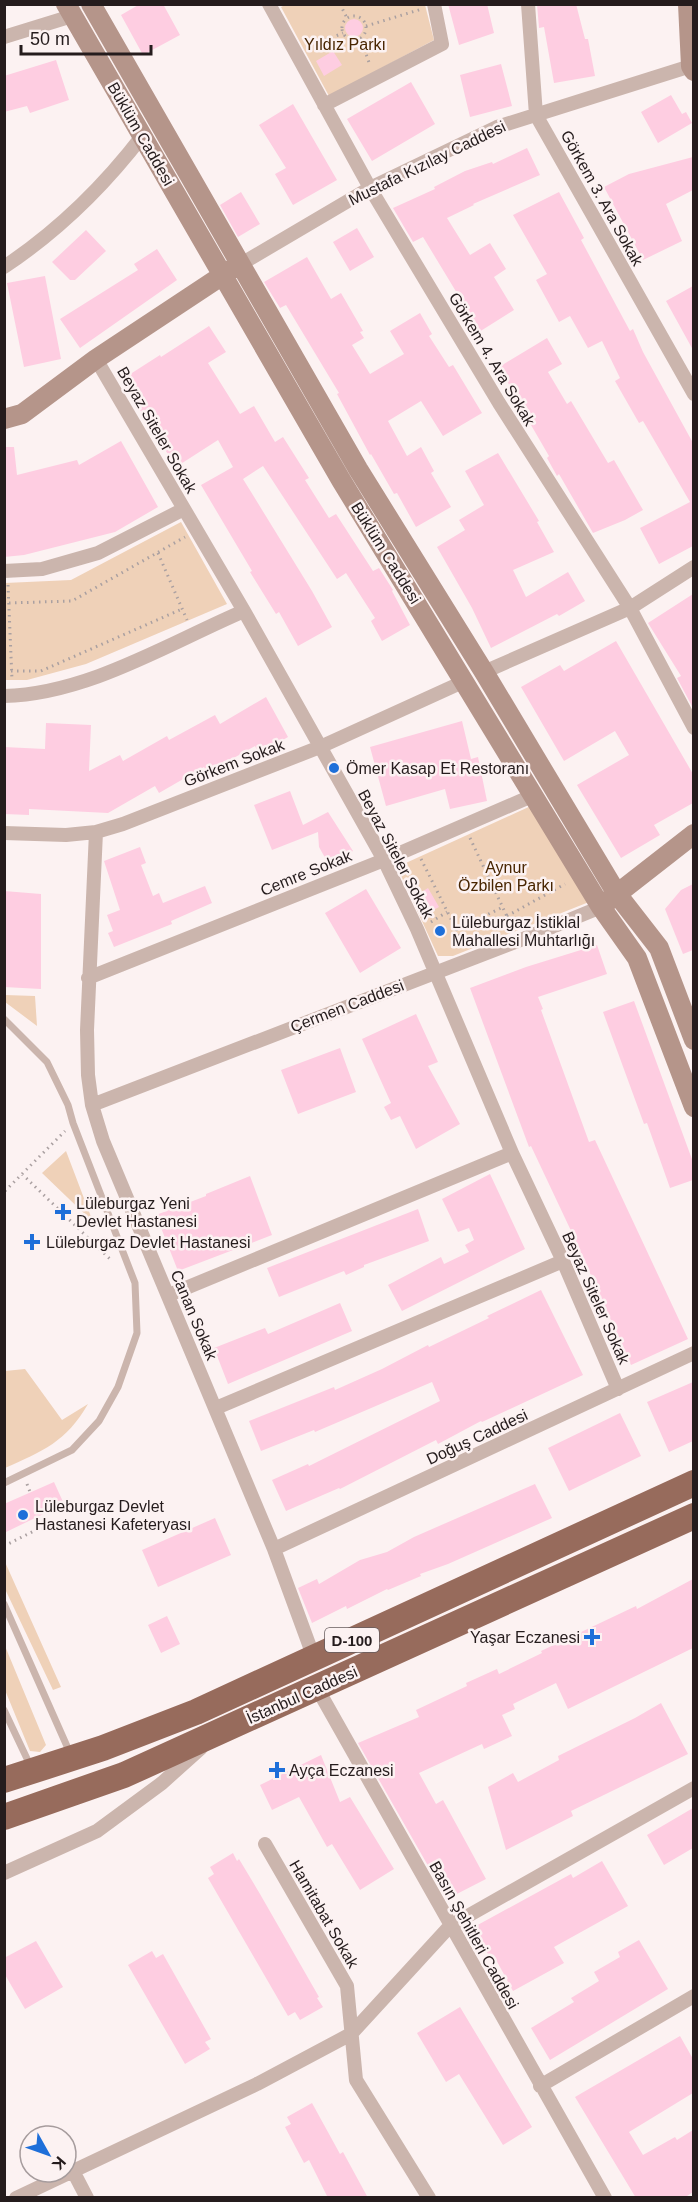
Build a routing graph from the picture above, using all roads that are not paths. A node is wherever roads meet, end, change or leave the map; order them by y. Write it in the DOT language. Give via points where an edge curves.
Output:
graph roads {
  1 [pos="91,4"];
  2 [pos="269,4"];
  3 [pos="528,4"];
  4 [pos="688,4"];
  5 [pos="434,5"];
  6 [pos="69,10"];
  7 [pos="4,37"];
  8 [pos="692,68"];
  9 [pos="324,105"];
  10 [pos="536,115"];
  11 [pos="143,135"];
  12 [pos="370,188"];
  13 [pos="241,264"];
  14 [pos="4,267"];
  15 [pos="221,276"];
  16 [pos="96,359"];
  17 [pos="693,394"];
  18 [pos="4,419"];
  19 [pos="184,509"];
  20 [pos="693,567"];
  21 [pos="6,571"];
  22 [pos="630,608"];
  23 [pos="244,611"];
  24 [pos="484,672"];
  25 [pos="465,681"];
  26 [pos="8,696"];
  27 [pos="693,728"];
  28 [pos="320,747"];
  29 [pos="534,795"];
  30 [pos="96,832"];
  31 [pos="4,833"];
  32 [pos="693,834"];
  33 [pos="384,860"];
  34 [pos="617,894"];
  35 [pos="601,907"];
  36 [pos="435,972"];
  37 [pos="88,978"];
  38 [pos="4,1018"];
  39 [pos="693,1040"];
  40 [pos="92,1105"];
  41 [pos="693,1107"];
  42 [pos="512,1153"];
  43 [pos="563,1261"];
  44 [pos="168,1295"];
  45 [pos="693,1353"];
  46 [pos="618,1389"];
  47 [pos="216,1408"];
  48 [pos="4,1483"];
  49 [pos="693,1483"];
  50 [pos="693,1516"];
  51 [pos="274,1549"];
  52 [pos="4,1604"];
  53 [pos="314,1658"];
  54 [pos="317,1688"];
  55 [pos="4,1710"];
  56 [pos="216,1733"];
  57 [pos="72,1758"];
  58 [pos="33,1771"];
  59 [pos="4,1780"];
  60 [pos="693,1788"];
  61 [pos="4,1817"];
  62 [pos="265,1844"];
  63 [pos="4,1873"];
  64 [pos="450,1926"];
  65 [pos="693,1996"];
  66 [pos="351,2034"];
  67 [pos="540,2086"];
  68 [pos="78,2169"];
  69 [pos="78,2181"];
  70 [pos="46,2184"];
  71 [pos="16,2198"];
  72 [pos="87,2198"];
  73 [pos="429,2198"];
  74 [pos="604,2198"];
  1 -- 13 [label="main road, Büklüm Caddesi"];
  2 -- 9 [label="street, Görkem 4. Ara Sokak"];
  3 -- 10 [label="street, Görkem 3. Ara Sokak"];
  4 -- 8 [label="main road"];
  5 -- 9 [label="street" via="442,44"];
  6 -- 7 [label="street"];
  6 -- 11 [label="main road, Büklüm Caddesi"];
  8 -- 10 [label="street, Mustafa Kızılay Caddesi"];
  9 -- 12 [label="street, Görkem 4. Ara Sokak"];
  10 -- 12 [label="street, Mustafa Kızılay Caddesi" via="497,127"];
  10 -- 17 [label="street, Görkem 3. Ara Sokak"];
  11 -- 14 [label="street" via="85,201 31,249"];
  11 -- 15 [label="main road, Büklüm Caddesi"];
  12 -- 13 [label="street, Mustafa Kızılay Caddesi"];
  12 -- 22 [label="street, Görkem 4. Ara Sokak" via="499,404"];
  13 -- 15 [label="main road"];
  13 -- 24 [label="main road, Büklüm Caddesi" via="358,469"];
  15 -- 16 [label="main road"];
  15 -- 25 [label="main road, Büklüm Caddesi"];
  16 -- 18 [label="main road" via="22,414"];
  16 -- 19 [label="street, Beyaz Siteler Sokak"];
  19 -- 21 [label="street" via="98,553 42,569"];
  19 -- 23 [label="street, Beyaz Siteler Sokak"];
  20 -- 22 [label="street"];
  22 -- 24 [label="street"];
  22 -- 27 [label="street, Görkem 4. Ara Sokak"];
  23 -- 26 [label="street" via="83,682"];
  23 -- 28 [label="street, Beyaz Siteler Sokak"];
  24 -- 25 [label="main road"];
  24 -- 34 [label="main road, Büklüm Caddesi"];
  25 -- 28 [label="street, Görkem Sokak"];
  25 -- 29 [label="main road, Büklüm Caddesi"];
  28 -- 30 [label="street, Görkem Sokak"];
  28 -- 33 [label="street, Beyaz Siteler Sokak"];
  29 -- 33 [label="street, Cemre Sokak"];
  29 -- 35 [label="main road, Büklüm Caddesi"];
  30 -- 31 [label="street, Görkem Sokak"];
  30 -- 37 [label="street, Canan Sokak"];
  32 -- 34 [label="main road"];
  33 -- 36 [label="street, Beyaz Siteler Sokak"];
  33 -- 37 [label="street, Cemre Sokak"];
  34 -- 35 [label="main road"];
  34 -- 39 [label="main road, Büklüm Caddesi" via="659,948"];
  35 -- 36 [label="street, Çermen Caddesi"];
  35 -- 41 [label="main road, Büklüm Caddesi" via="638,958"];
  36 -- 40 [label="street, Çermen Caddesi"];
  36 -- 42 [label="street, Beyaz Siteler Sokak"];
  37 -- 40 [label="street, Canan Sokak"];
  38 -- 48 [label="lane" via="47,1062 68,1105 135,1283 137,1333 118,1386 99,1421 72,1450"];
  40 -- 44 [label="street, Canan Sokak"];
  42 -- 43 [label="street, Beyaz Siteler Sokak"];
  42 -- 44 [label="street"];
  43 -- 46 [label="street, Beyaz Siteler Sokak"];
  43 -- 47 [label="street"];
  44 -- 47 [label="street, Canan Sokak"];
  45 -- 46 [label="street, Doğuş Caddesi"];
  46 -- 51 [label="street, Doğuş Caddesi"];
  47 -- 51 [label="street, Canan Sokak"];
  49 -- 53 [label="highway, İstanbul Caddesi / D-100"];
  50 -- 54 [label="highway, İstanbul Caddesi / D-100"];
  51 -- 53 [label="street, Canan Sokak"];
  52 -- 57 [label="lane"];
  53 -- 57 [label="highway, İstanbul Caddesi / D-100" via="196,1712"];
  54 -- 56 [label="highway, İstanbul Caddesi / D-100"];
  54 -- 64 [label="street, Basın Şehitleri Caddesi"];
  55 -- 58 [label="lane"];
  56 -- 61 [label="highway, İstanbul Caddesi / D-100" via="124,1775"];
  56 -- 63 [label="street" via="162,1783 97,1831"];
  57 -- 58 [label="highway, İstanbul Caddesi / D-100"];
  58 -- 59 [label="highway, İstanbul Caddesi / D-100"];
  60 -- 64 [label="street"];
  62 -- 66 [label="street, Hamitabat Sokak" via="347,1986"];
  64 -- 66 [label="street"];
  64 -- 67 [label="street, Basın Şehitleri Caddesi"];
  65 -- 67 [label="street"];
  66 -- 68 [label="street" via="257,2084"];
  66 -- 73 [label="street, Hamitabat Sokak" via="356,2080"];
  67 -- 74 [label="street, Basın Şehitleri Caddesi"];
  69 -- 72 [label="street"];
  70 -- 71 [label="street"];
}
